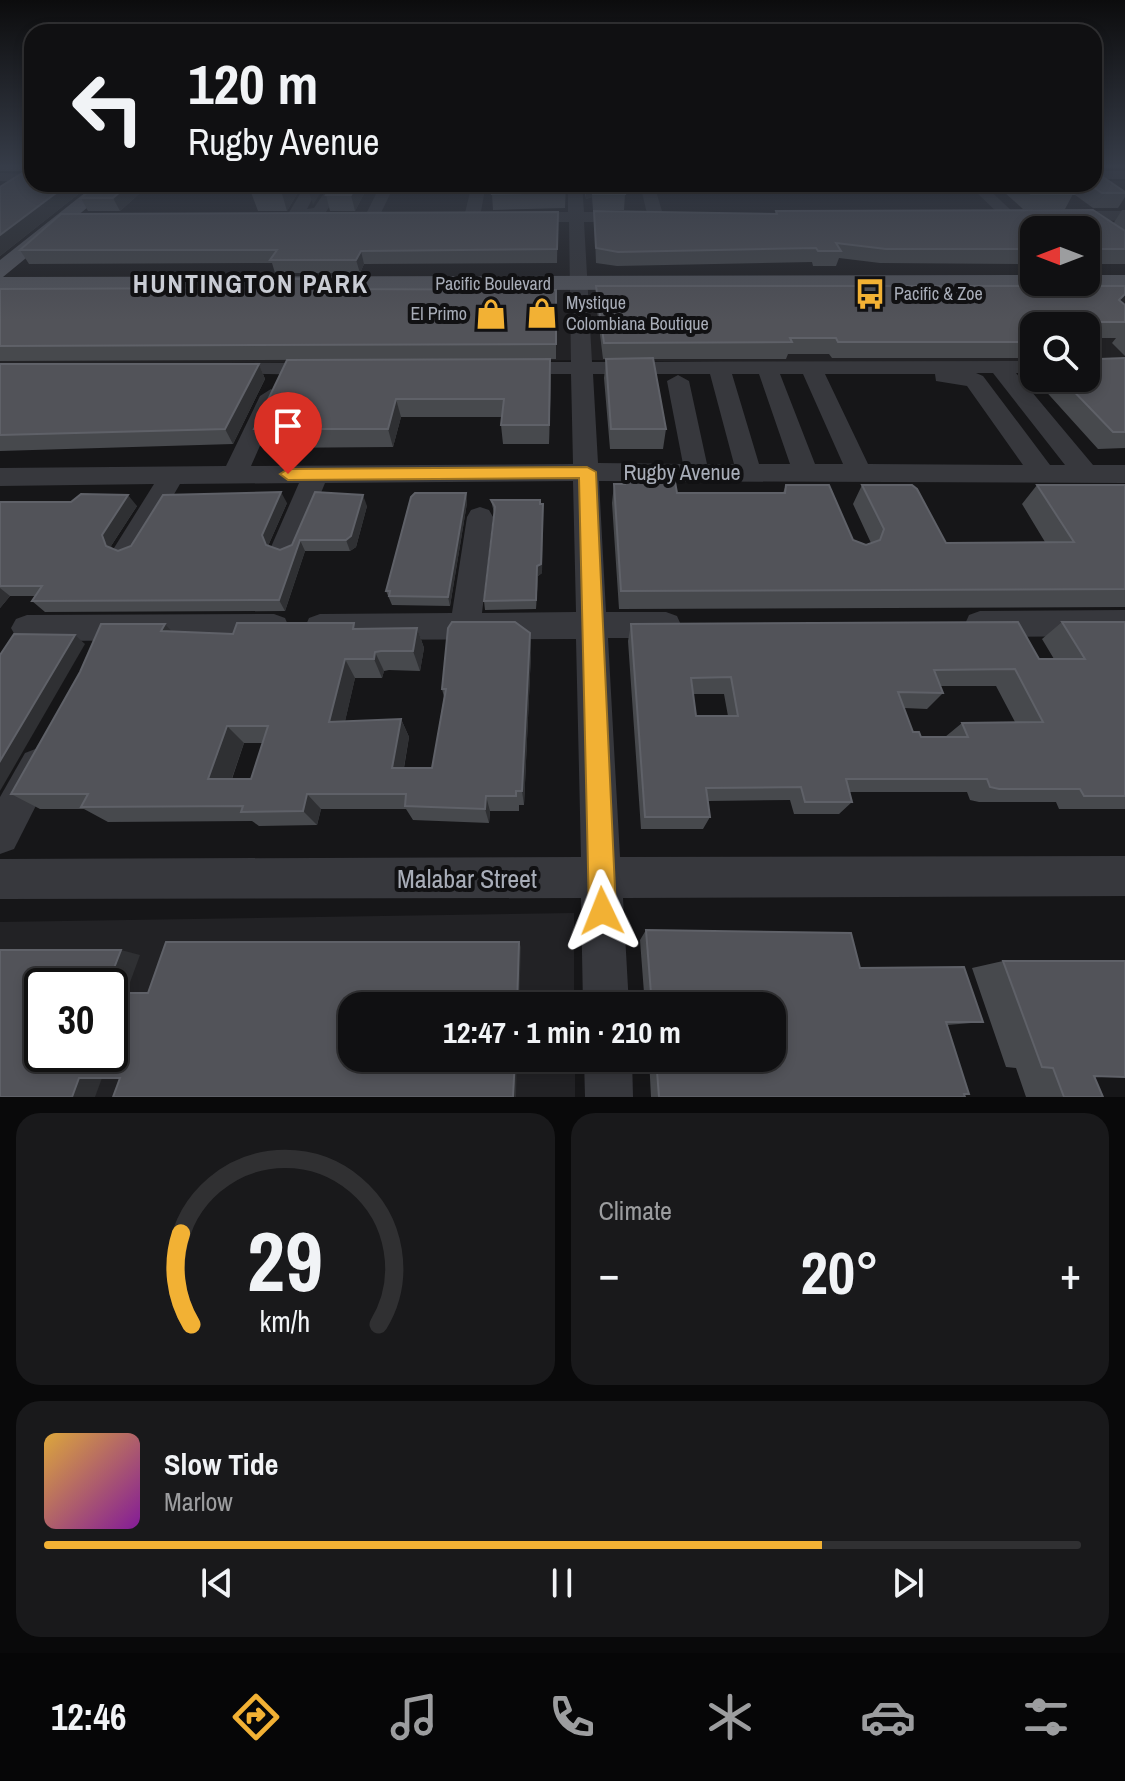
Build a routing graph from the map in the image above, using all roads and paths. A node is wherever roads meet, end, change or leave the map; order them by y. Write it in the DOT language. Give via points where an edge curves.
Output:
graph roads {
  1 [pos="576,218"];
  2 [pos="64,219"];
  3 [pos="91,219"];
  4 [pos="1100,225"];
  5 [pos="1113,235"];
  6 [pos="0,271"];
  7 [pos="1020,282"];
  8 [pos="1100,282"];
  9 [pos="1125,282"];
  10 [pos="578,283"];
  11 [pos="0,284"];
  12 [pos="582,367"];
  13 [pos="719,367"];
  14 [pos="767,367"];
  15 [pos="999,367"];
  16 [pos="1020,367"];
  17 [pos="491,368"];
  18 [pos="205,369"];
  19 [pos="284,369"];
  20 [pos="344,369"];
  21 [pos="813,372"];
  22 [pos="678,381"];
  23 [pos="587,472"];
  24 [pos="697,473"];
  25 [pos="749,473"];
  26 [pos="815,473"];
  27 [pos="859,473"];
  28 [pos="316,474"];
  29 [pos="1043,474"];
  30 [pos="1086,474"];
  31 [pos="1125,474"];
  32 [pos="173,475"];
  33 [pos="234,475"];
  34 [pos="0,477"];
  35 [pos="834,498"];
  36 [pos="480,517"];
  37 [pos="285,547"];
  38 [pos="128,548"];
  39 [pos="1125,623"];
  40 [pos="953,624"];
  41 [pos="593,625"];
  42 [pos="702,625"];
  43 [pos="465,626"];
  44 [pos="27,628"];
  45 [pos="52,740"];
  46 [pos="0,835"];
  47 [pos="1125,876"];
  48 [pos="0,879"];
  49 [pos="601,880"];
  50 [pos="605,992"];
  51 [pos="608,1072"];
  52 [pos="609,1097"];
  1 -- 10 [label="street"];
  2 -- 3 [label="street"];
  2 -- 6 [label="main road"];
  4 -- 5 [label="street"];
  7 -- 10 [label="main road, Pacific Boulevard"];
  8 -- 9 [label="main road"];
  10 -- 11 [label="main road, Pacific Boulevard"];
  10 -- 12 [label="street"];
  12 -- 13 [label="street"];
  12 -- 17 [label="street"];
  12 -- 23 [label="street"];
  13 -- 14 [label="street"];
  13 -- 25 [label="street"];
  14 -- 21 [label="street"];
  14 -- 26 [label="street"];
  15 -- 16 [label="street"];
  15 -- 21 [label="street"];
  15 -- 30 [label="street"];
  18 -- 19 [label="street"];
  19 -- 20 [label="street"];
  19 -- 33 [label="street"];
  21 -- 27 [label="street"];
  21 -- 29 [label="street" via="961,375 975,381"];
  22 -- 24 [label="street"];
  23 -- 24 [label="street, Rugby Avenue"];
  23 -- 28 [label="street, Rugby Avenue"];
  23 -- 41 [label="street"];
  24 -- 25 [label="street, Rugby Avenue"];
  25 -- 26 [label="street, Rugby Avenue"];
  26 -- 27 [label="street, Rugby Avenue"];
  26 -- 35 [label="street"];
  27 -- 29 [label="street, Rugby Avenue"];
  28 -- 33 [label="street, Rugby Avenue"];
  28 -- 37 [label="street"];
  29 -- 30 [label="street, Rugby Avenue"];
  30 -- 31 [label="street, Rugby Avenue"];
  32 -- 33 [label="street, Rugby Avenue"];
  32 -- 34 [label="street, Rugby Avenue"];
  32 -- 38 [label="street"];
  36 -- 43 [label="street"];
  39 -- 40 [label="street"];
  41 -- 42 [label="street"];
  41 -- 43 [label="street"];
  41 -- 49 [label="street"];
  43 -- 44 [label="street"];
  45 -- 46 [label="street"];
  47 -- 49 [label="street, Malabar Street"];
  48 -- 49 [label="street, Malabar Street"];
  49 -- 50 [label="street"];
  51 -- 52 [label="street"];
}
